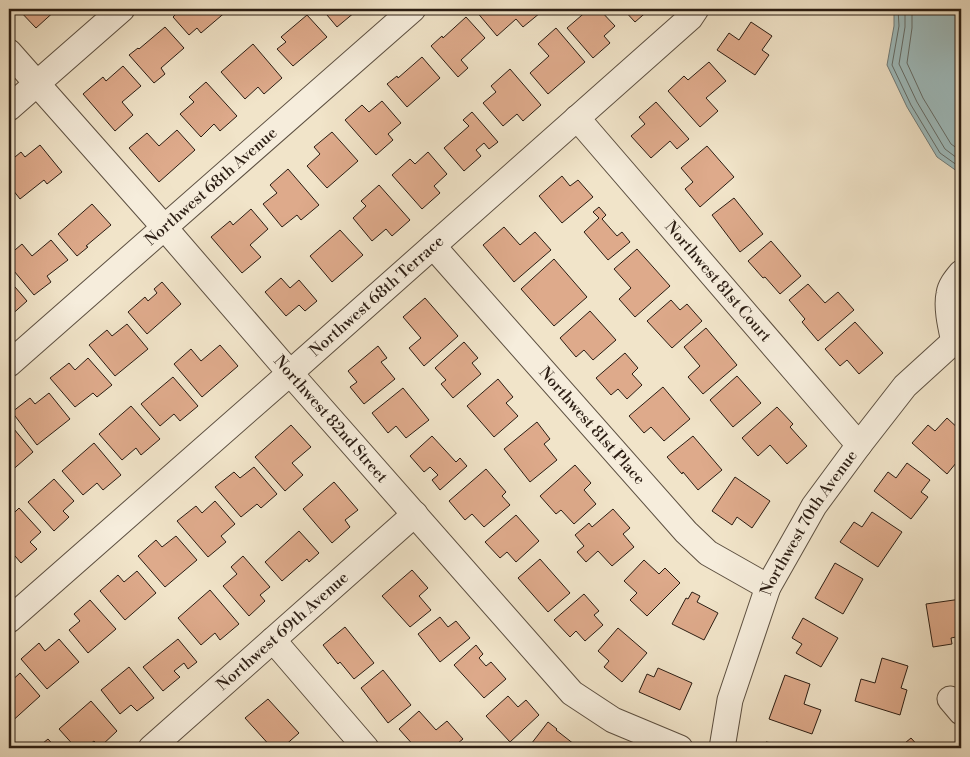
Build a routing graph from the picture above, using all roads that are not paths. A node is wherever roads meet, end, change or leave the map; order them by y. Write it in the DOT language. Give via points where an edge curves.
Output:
graph roads {
  1 [pos="122,9"];
  2 [pos="413,9"];
  3 [pos="696,9"];
  4 [pos="9,52"];
  5 [pos="37,84"];
  6 [pos="9,108"];
  7 [pos="577,118"];
  8 [pos="164,228"];
  9 [pos="433,246"];
  10 [pos="961,273"];
  11 [pos="958,338"];
  12 [pos="9,364"];
  13 [pos="290,373"];
  14 [pos="859,445"];
  15 [pos="415,514"];
  16 [pos="768,587"];
  17 [pos="9,620"];
  18 [pos="273,640"];
  19 [pos="151,748"];
  20 [pos="366,748"];
  21 [pos="680,748"];
  22 [pos="722,748"];
  1 -- 5 [label="street"];
  2 -- 8 [label="street, Northwest 68th Avenue"];
  3 -- 7 [label="street, Northwest 68th Terrace" via="690,18"];
  4 -- 5 [label="street, Northwest 82nd Street"];
  5 -- 6 [label="street"];
  5 -- 8 [label="street, Northwest 82nd Street"];
  7 -- 9 [label="street, Northwest 68th Terrace"];
  7 -- 14 [label="street, Northwest 81st Court"];
  8 -- 12 [label="street, Northwest 68th Avenue"];
  8 -- 13 [label="street, Northwest 82nd Street"];
  9 -- 13 [label="street, Northwest 68th Terrace"];
  9 -- 16 [label="street, Northwest 81st Place" via="686,532 708,553"];
  10 -- 11 [label="street" via="949,293 949,316"];
  11 -- 14 [label="street, Northwest 70th Avenue" via="905,386"];
  13 -- 15 [label="street, Northwest 82nd Street"];
  13 -- 17 [label="street, Northwest 68th Terrace"];
  14 -- 16 [label="street, Northwest 70th Avenue" via="814,506"];
  15 -- 18 [label="street, Northwest 69th Avenue"];
  15 -- 21 [label="street, Northwest 82nd Street" via="572,692 613,720"];
  16 -- 22 [label="street, Northwest 70th Avenue" via="730,700"];
  18 -- 19 [label="street, Northwest 69th Avenue"];
  18 -- 20 [label="street"];
}
